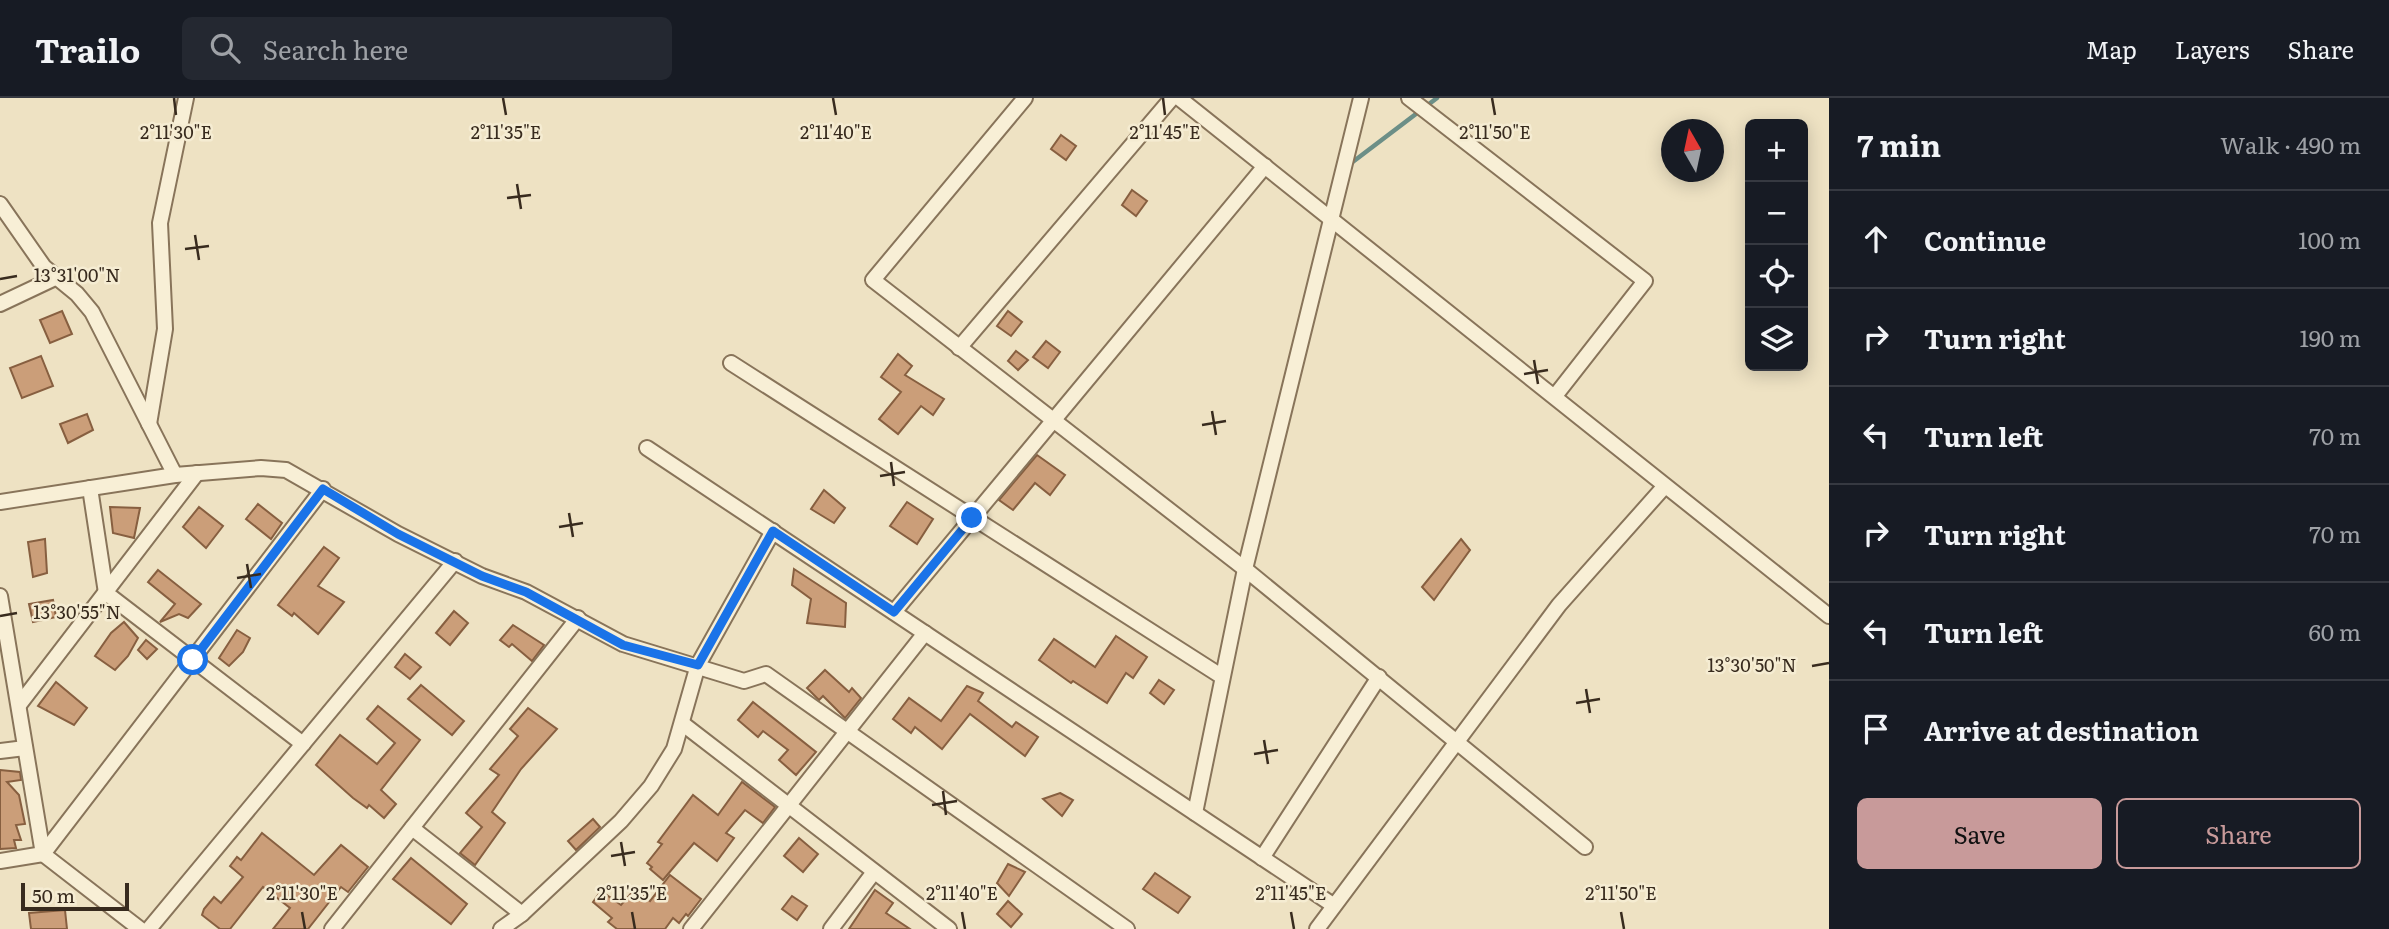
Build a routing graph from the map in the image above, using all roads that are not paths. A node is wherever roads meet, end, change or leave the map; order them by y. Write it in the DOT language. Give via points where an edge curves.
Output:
graph roads {
  1 [pos="186,98"];
  2 [pos="1025,98"];
  3 [pos="1172,98"];
  4 [pos="1179,98"];
  5 [pos="1361,98"];
  6 [pos="1409,98"];
  7 [pos="1265,166"];
  8 [pos="0,204"];
  9 [pos="1331,218"];
  10 [pos="55,278"];
  11 [pos="0,304"];
  12 [pos="960,348"];
  13 [pos="731,363"];
  14 [pos="1555,396"];
  15 [pos="1053,421"];
  16 [pos="149,424"];
  17 [pos="647,448"];
  18 [pos="197,473"];
  19 [pos="175,475"];
  20 [pos="1664,487"];
  21 [pos="90,488"];
  22 [pos="323,489"];
  23 [pos="0,502"];
  24 [pos="972,518"];
  25 [pos="773,531"];
  26 [pos="455,561"];
  27 [pos="1245,569"];
  28 [pos="106,593"];
  29 [pos="0,596"];
  30 [pos="894,612"];
  31 [pos="1829,616"];
  32 [pos="578,618"];
  33 [pos="925,633"];
  34 [pos="193,660"];
  35 [pos="698,665"];
  36 [pos="1221,676"];
  37 [pos="1379,677"];
  38 [pos="19,705"];
  39 [pos="682,724"];
  40 [pos="848,730"];
  41 [pos="1457,740"];
  42 [pos="303,744"];
  43 [pos="25,748"];
  44 [pos="0,751"];
  45 [pos="788,806"];
  46 [pos="1195,813"];
  47 [pos="412,828"];
  48 [pos="1585,847"];
  49 [pos="43,854"];
  50 [pos="1262,858"];
  51 [pos="0,861"];
  52 [pos="874,872"];
  53 [pos="1333,905"];
  54 [pos="522,914"];
  55 [pos="140,929"];
  56 [pos="149,929"];
  57 [pos="332,929"];
  58 [pos="501,929"];
  59 [pos="691,929"];
  60 [pos="831,929"];
  61 [pos="948,929"];
  62 [pos="1127,929"];
  63 [pos="1317,929"];
  1 -- 16 [label="street" via="160,223 165,329"];
  2 -- 12 [label="street" via="873,280"];
  3 -- 12 [label="street"];
  4 -- 7 [label="street"];
  5 -- 9 [label="street"];
  6 -- 14 [label="street" via="1645,281"];
  7 -- 9 [label="street"];
  7 -- 15 [label="street"];
  8 -- 10 [label="street"];
  9 -- 14 [label="street"];
  9 -- 27 [label="street"];
  10 -- 11 [label="street"];
  10 -- 16 [label="street" via="92,312"];
  12 -- 15 [label="street"];
  13 -- 24 [label="street"];
  14 -- 20 [label="street"];
  15 -- 24 [label="street"];
  15 -- 27 [label="street"];
  16 -- 19 [label="street"];
  17 -- 25 [label="street"];
  18 -- 19 [label="street"];
  18 -- 22 [label="street" via="278,469"];
  18 -- 28 [label="street"];
  19 -- 21 [label="street"];
  20 -- 31 [label="street"];
  20 -- 41 [label="street" via="1559,605"];
  21 -- 23 [label="street"];
  21 -- 28 [label="street"];
  22 -- 26 [label="street" via="398,534"];
  22 -- 34 [label="street"];
  24 -- 30 [label="street"];
  24 -- 36 [label="street"];
  25 -- 30 [label="street"];
  25 -- 35 [label="street"];
  26 -- 32 [label="street"];
  26 -- 42 [label="street"];
  27 -- 36 [label="street"];
  27 -- 37 [label="street"];
  28 -- 34 [label="street"];
  28 -- 38 [label="street"];
  29 -- 38 [label="street"];
  30 -- 33 [label="street"];
  32 -- 35 [label="street" via="623,645"];
  32 -- 47 [label="street"];
  33 -- 40 [label="street"];
  33 -- 46 [label="street"];
  34 -- 42 [label="street"];
  34 -- 49 [label="street"];
  35 -- 39 [label="street"];
  35 -- 40 [label="street" via="744,681 766,674"];
  36 -- 46 [label="street"];
  37 -- 41 [label="street"];
  37 -- 50 [label="street"];
  38 -- 43 [label="street"];
  39 -- 45 [label="street"];
  39 -- 54 [label="street" via="670,758 635,807"];
  40 -- 45 [label="street"];
  40 -- 62 [label="street"];
  41 -- 48 [label="street"];
  41 -- 53 [label="street"];
  42 -- 56 [label="street"];
  43 -- 44 [label="street"];
  43 -- 49 [label="street"];
  45 -- 52 [label="street"];
  45 -- 59 [label="street"];
  46 -- 50 [label="street"];
  47 -- 54 [label="street"];
  47 -- 57 [label="street"];
  49 -- 51 [label="street"];
  49 -- 55 [label="street"];
  50 -- 53 [label="street"];
  52 -- 60 [label="street"];
  52 -- 61 [label="street"];
  53 -- 63 [label="street"];
  54 -- 58 [label="street"];
}
